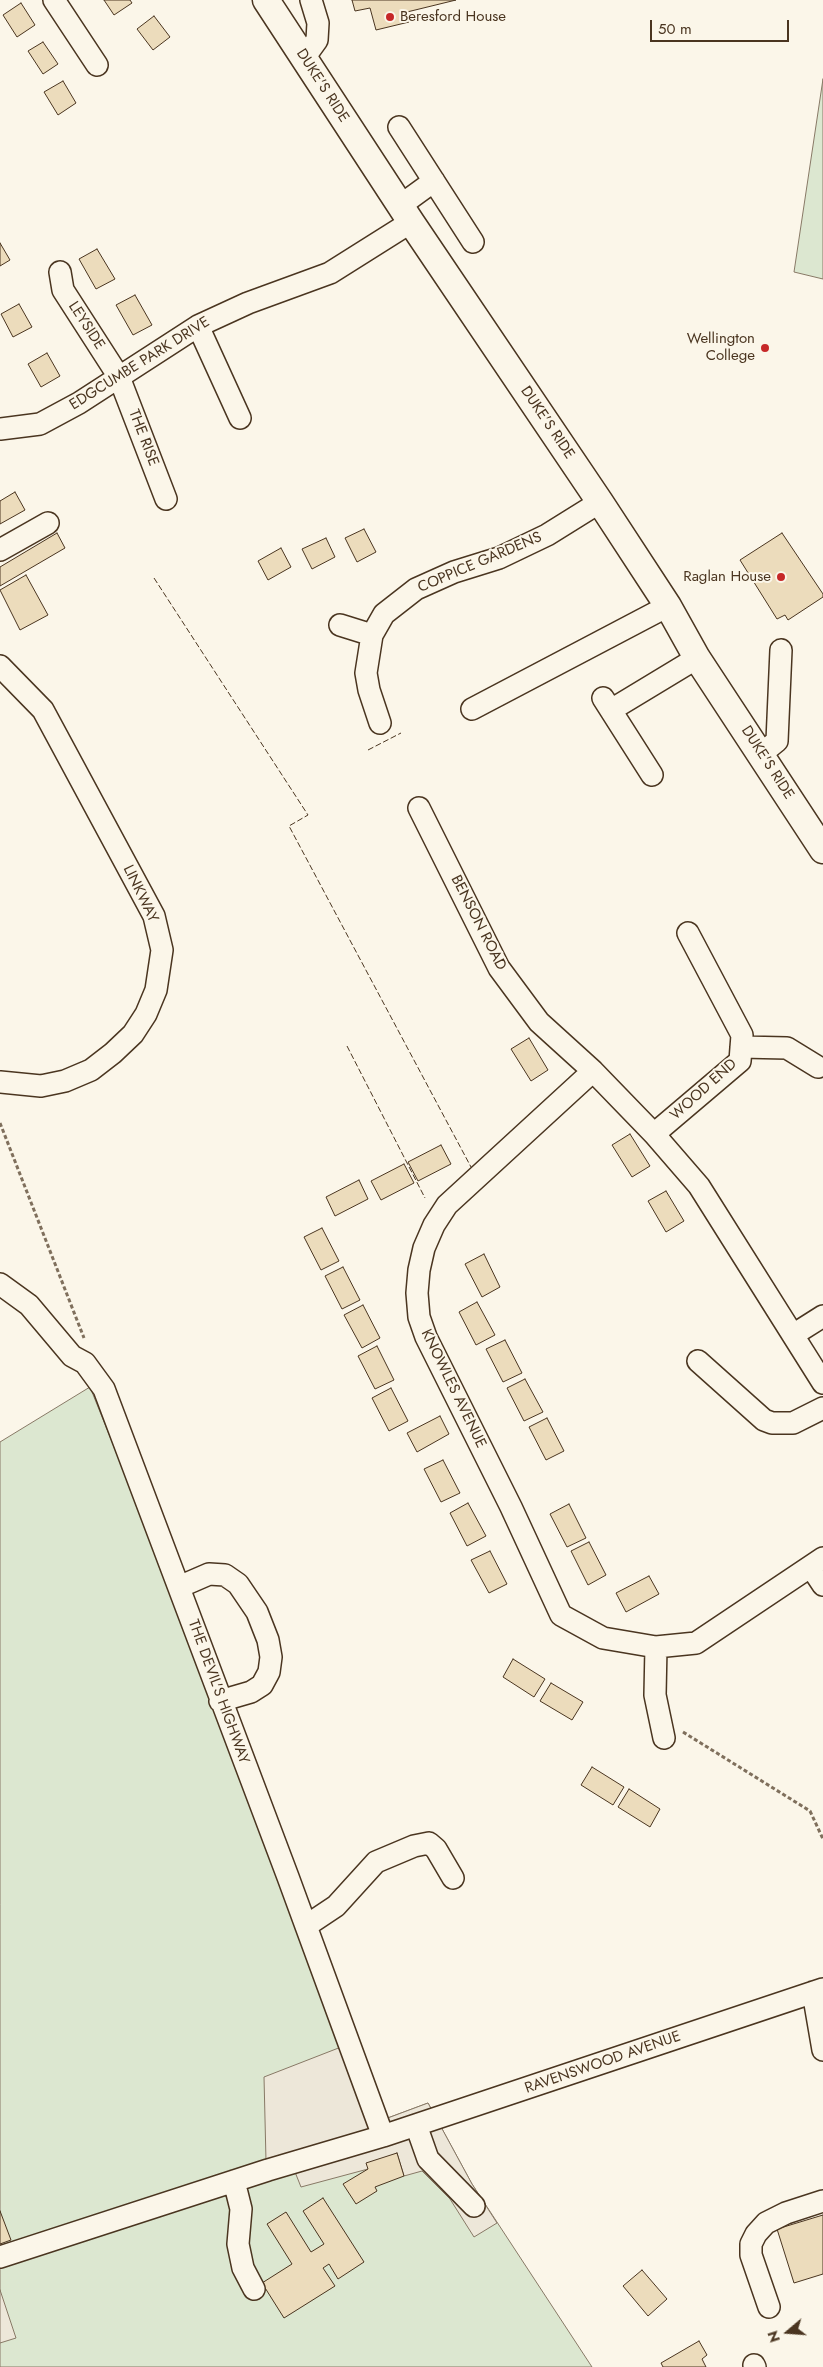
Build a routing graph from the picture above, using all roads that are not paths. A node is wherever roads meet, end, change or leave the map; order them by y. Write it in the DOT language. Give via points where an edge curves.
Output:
graph roads {
  1 [pos="54,0"];
  2 [pos="266,0"];
  3 [pos="311,0"];
  4 [pos="304,58"];
  5 [pos="97,65"];
  6 [pos="399,127"];
  7 [pos="434,181"];
  8 [pos="406,214"];
  9 [pos="473,242"];
  10 [pos="60,272"];
  11 [pos="198,326"];
  12 [pos="119,377"];
  13 [pos="240,418"];
  14 [pos="0,429"];
  15 [pos="166,499"];
  16 [pos="600,502"];
  17 [pos="48,523"];
  18 [pos="0,550"];
  19 [pos="668,606"];
  20 [pos="340,626"];
  21 [pos="372,635"];
  22 [pos="781,650"];
  23 [pos="697,658"];
  24 [pos="0,666"];
  25 [pos="472,709"];
  26 [pos="380,724"];
  27 [pos="762,754"];
  28 [pos="652,775"];
  29 [pos="419,808"];
  30 [pos="823,850"];
  31 [pos="688,933"];
  32 [pos="741,1047"];
  33 [pos="818,1067"];
  34 [pos="593,1071"];
  35 [pos="0,1082"];
  36 [pos="654,1134"];
  37 [pos="0,1284"];
  38 [pos="823,1316"];
  39 [pos="793,1336"];
  40 [pos="698,1361"];
  41 [pos="823,1383"];
  42 [pos="823,1408"];
  43 [pos="817,1563"];
  44 [pos="823,1586"];
  45 [pos="180,1587"];
  46 [pos="656,1647"];
  47 [pos="220,1701"];
  48 [pos="664,1738"];
  49 [pos="453,1878"];
  50 [pos="306,1926"];
  51 [pos="818,1991"];
  52 [pos="823,2050"];
  53 [pos="416,2125"];
  54 [pos="383,2136"];
  55 [pos="234,2181"];
  56 [pos="823,2201"];
  57 [pos="474,2206"];
  58 [pos="0,2257"];
  59 [pos="254,2289"];
  60 [pos="768,2307"];
  1 -- 5 [label="street"];
  2 -- 4 [label="main road, DUKE'S RIDE"];
  3 -- 4 [label="street" via="318,23 317,40"];
  4 -- 8 [label="main road, DUKE'S RIDE"];
  6 -- 7 [label="street"];
  7 -- 8 [label="street, EDGCUMBE PARK DRIVE"];
  7 -- 9 [label="street"];
  8 -- 11 [label="street, EDGCUMBE PARK DRIVE" via="330,273 248,302"];
  8 -- 16 [label="main road, DUKE'S RIDE"];
  10 -- 12 [label="street, LEYSIDE" via="63,290"];
  11 -- 12 [label="street, EDGCUMBE PARK DRIVE"];
  11 -- 13 [label="street"];
  12 -- 14 [label="street, EDGCUMBE PARK DRIVE" via="40,424"];
  12 -- 15 [label="street, THE RISE"];
  16 -- 19 [label="main road, DUKE'S RIDE"];
  16 -- 21 [label="street, COPPICE GARDENS" via="546,535 499,558 454,572 416,589 384,614"];
  17 -- 18 [label="street"];
  19 -- 23 [label="main road, DUKE'S RIDE"];
  19 -- 25 [label="street"];
  20 -- 21 [label="street"];
  21 -- 26 [label="street, COPPICE GARDENS" via="366,673"];
  22 -- 27 [label="street" via="778,741"];
  23 -- 27 [label="main road, DUKE'S RIDE"];
  23 -- 28 [label="street" via="607,704"];
  24 -- 35 [label="street, LINKWAY" via="43,710 154,916 162,950 156,990 146,1014 133,1034 113,1053 90,1070 65,1081 41,1086"];
  27 -- 30 [label="main road, DUKE'S RIDE"];
  29 -- 34 [label="street, BENSON ROAD" via="499,968 539,1022"];
  31 -- 32 [label="street, WOOD END" via="742,1035"];
  32 -- 33 [label="street" via="787,1048"];
  32 -- 36 [label="street, WOOD END" via="740,1062"];
  34 -- 36 [label="street"];
  34 -- 46 [label="street, KNOWLES AVENUE" via="448,1205 434,1225 420,1262 419,1317 561,1615 603,1638"];
  36 -- 39 [label="street" via="699,1186"];
  37 -- 45 [label="street, THE DEVIL'S HIGHWAY" via="29,1305 72,1356 85,1363 104,1389"];
  38 -- 39 [label="street"];
  39 -- 41 [label="street"];
  40 -- 42 [label="street" via="764,1420 793,1423"];
  43 -- 44 [label="street"];
  43 -- 46 [label="street, KNOWLES AVENUE" via="696,1643"];
  45 -- 47 [label="street, THE DEVIL'S HIGHWAY"];
  45 -- 47 [label="street" via="209,1574 225,1575 238,1584 257,1612 268,1640 272,1657 262,1684 251,1692"];
  46 -- 48 [label="street" via="655,1696"];
  47 -- 50 [label="street, THE DEVIL'S HIGHWAY"];
  49 -- 50 [label="street" via="429,1843 414,1846 376,1862 336,1906"];
  50 -- 54 [label="street, THE DEVIL'S HIGHWAY"];
  51 -- 52 [label="street"];
  51 -- 53 [label="street, RAVENSWOOD AVENUE"];
  53 -- 54 [label="street, RAVENSWOOD AVENUE"];
  53 -- 57 [label="street" via="428,2159"];
  54 -- 55 [label="street, RAVENSWOOD AVENUE"];
  55 -- 58 [label="street, RAVENSWOOD AVENUE"];
  55 -- 59 [label="street" via="241,2208 238,2244 243,2268"];
  56 -- 60 [label="street" via="786,2213 766,2223 756,2234 751,2244 751,2255"];
}
